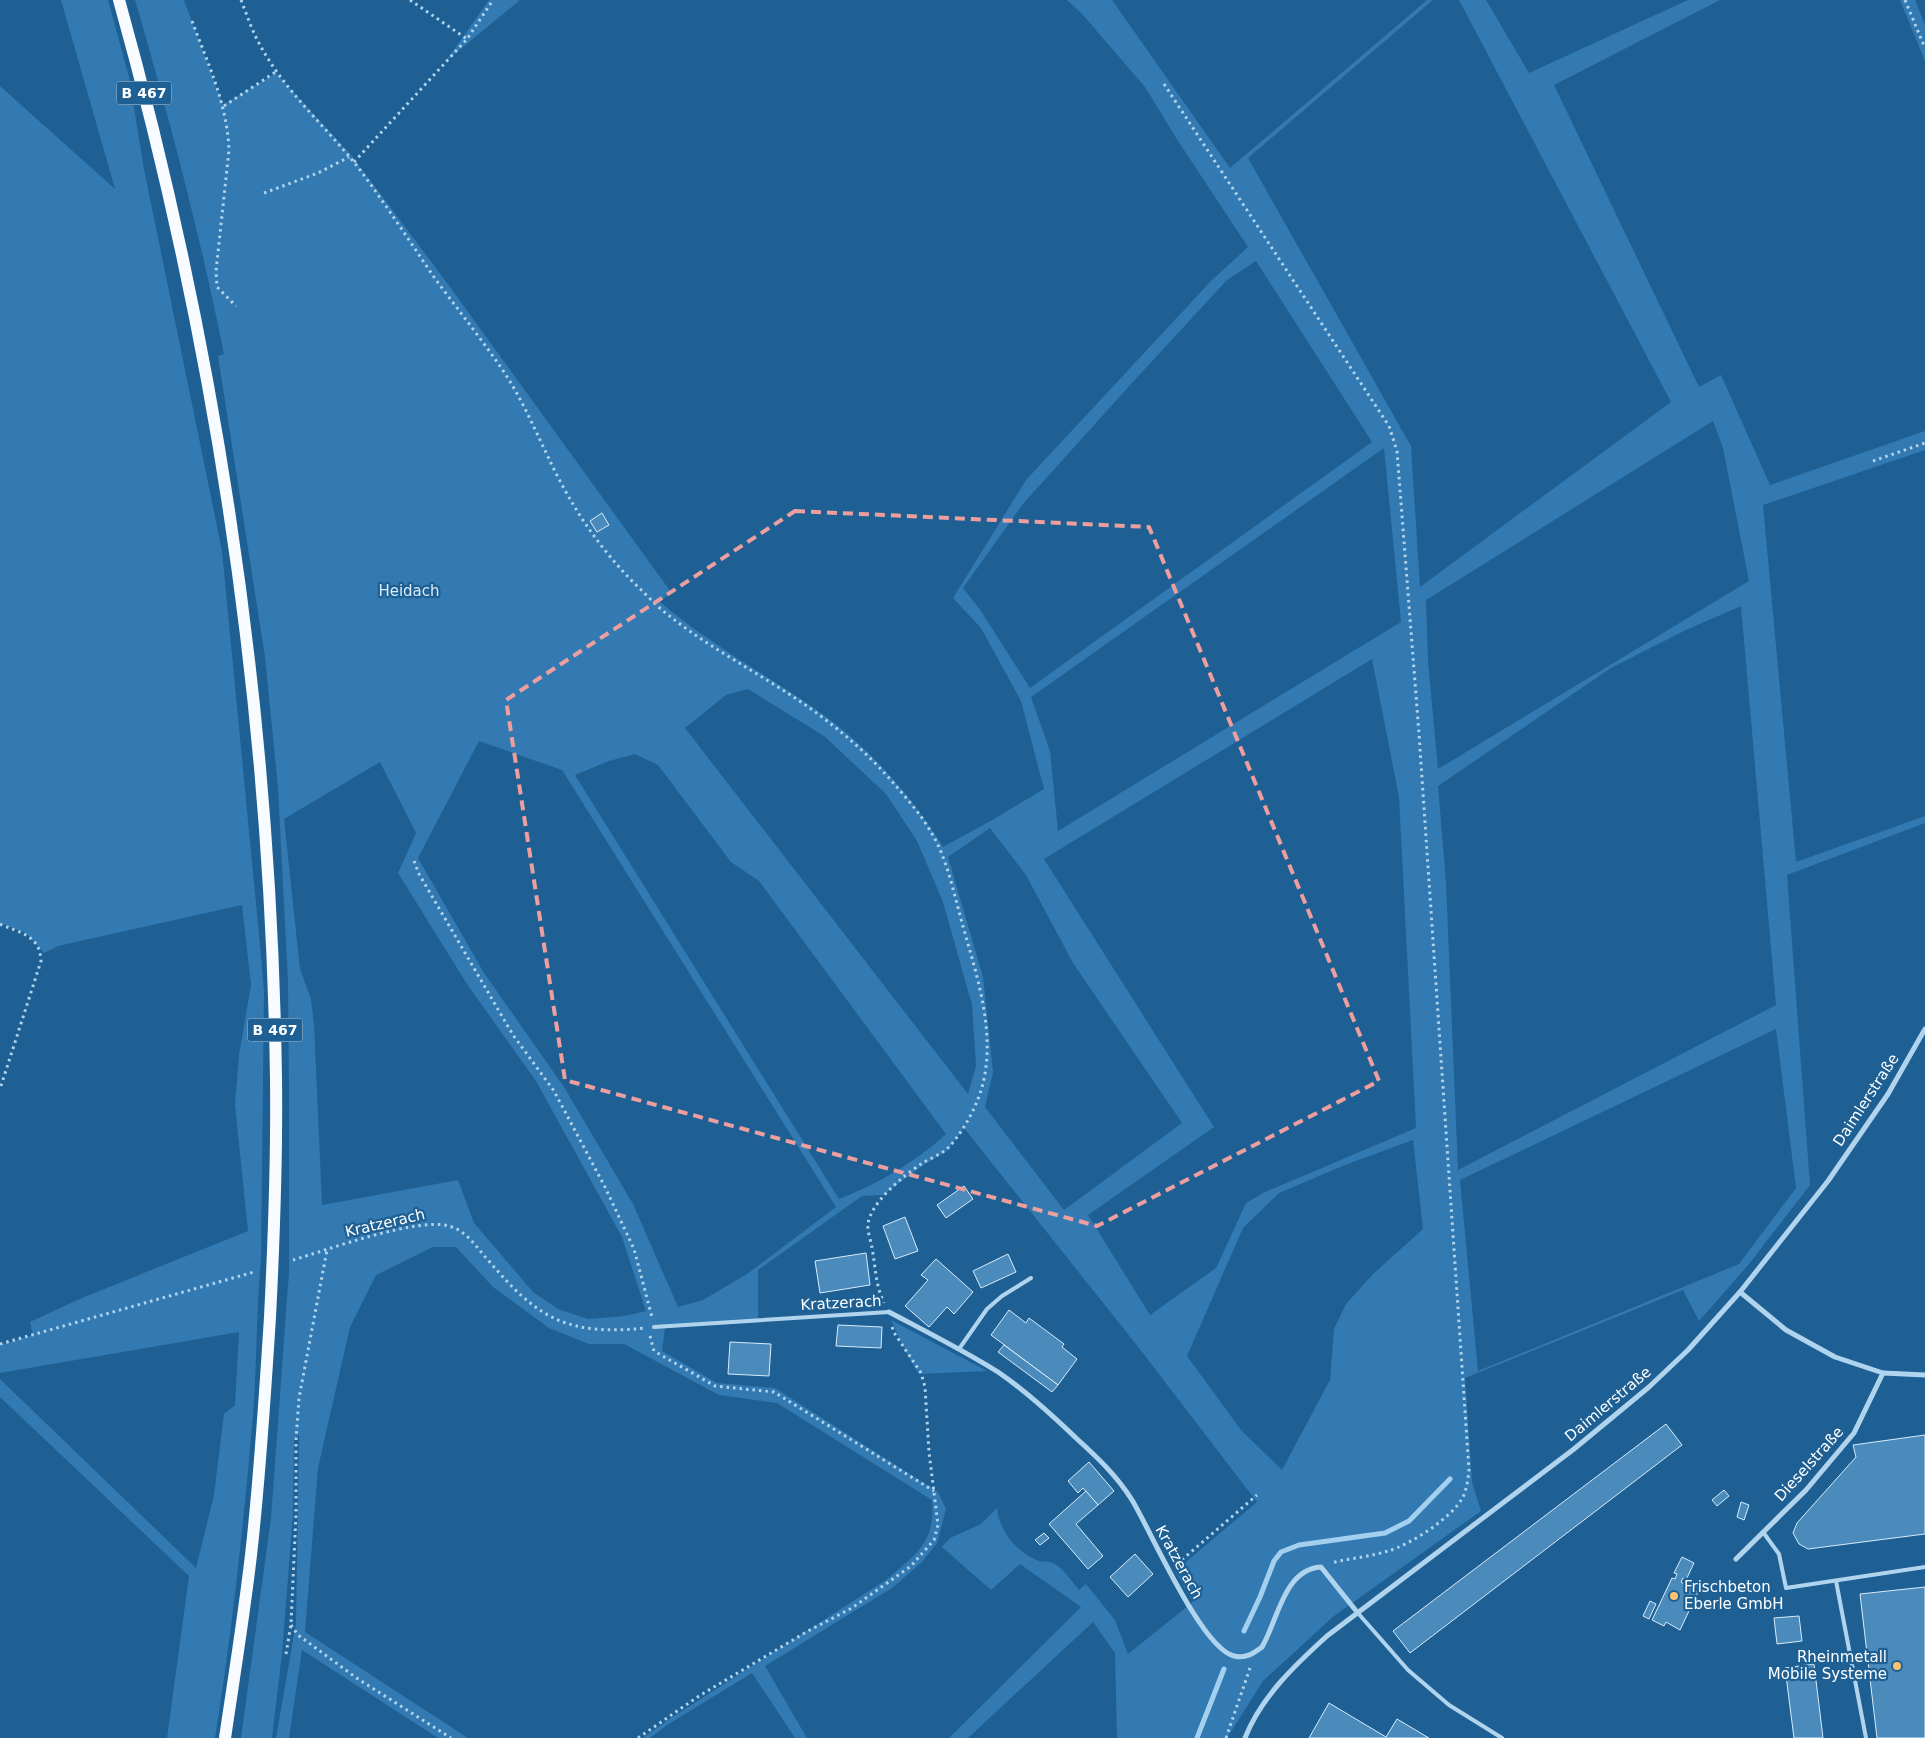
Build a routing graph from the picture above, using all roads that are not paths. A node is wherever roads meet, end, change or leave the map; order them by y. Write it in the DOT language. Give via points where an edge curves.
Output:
graph roads {
  1 [pos="119,0"];
  2 [pos="1925,1029"];
  3 [pos="1031,1278"];
  4 [pos="1740,1292"];
  5 [pos="889,1312"];
  6 [pos="654,1327"];
  7 [pos="959,1350"];
  8 [pos="1883,1373"];
  9 [pos="1925,1375"];
  10 [pos="1763,1532"];
  11 [pos="1736,1559"];
  12 [pos="1925,1567"];
  13 [pos="1836,1581"];
  14 [pos="1357,1612"];
  15 [pos="226,1738"];
  16 [pos="1245,1738"];
  17 [pos="1502,1738"];
  18 [pos="1866,1738"];
  1 -- 15 [label="main road, B 467" via="167,187 209,392 251,672 266,835 276,1078 274,1234 258,1491"];
  2 -- 4 [label="street, Daimlerstraße" via="1888,1094 1828,1181"];
  3 -- 7 [label="lane" via="987,1309"];
  4 -- 8 [label="street" via="1786,1330 1835,1357"];
  4 -- 14 [label="street, Daimlerstraße" via="1688,1350 1609,1422"];
  5 -- 6 [label="lane, Kratzerach"];
  5 -- 7 [label="street, Kratzerach"];
  7 -- 14 [label="street, Kratzerach" via="999,1373 1030,1397 1116,1478 1132,1500 1190,1608 1221,1648 1234,1656 1244,1657 1262,1647 1295,1578 1311,1567 1321,1567"];
  8 -- 9 [label="street"];
  8 -- 10 [label="street, Dieselstraße" via="1854,1433 1806,1490"];
  10 -- 11 [label="street, Dieselstraße"];
  10 -- 13 [label="lane" via="1779,1554 1786,1588"];
  12 -- 13 [label="lane"];
  13 -- 18 [label="lane"];
  14 -- 16 [label="street, Daimlerstraße" via="1306,1655 1279,1684 1260,1708"];
  14 -- 17 [label="lane" via="1408,1670 1449,1705"];
}
